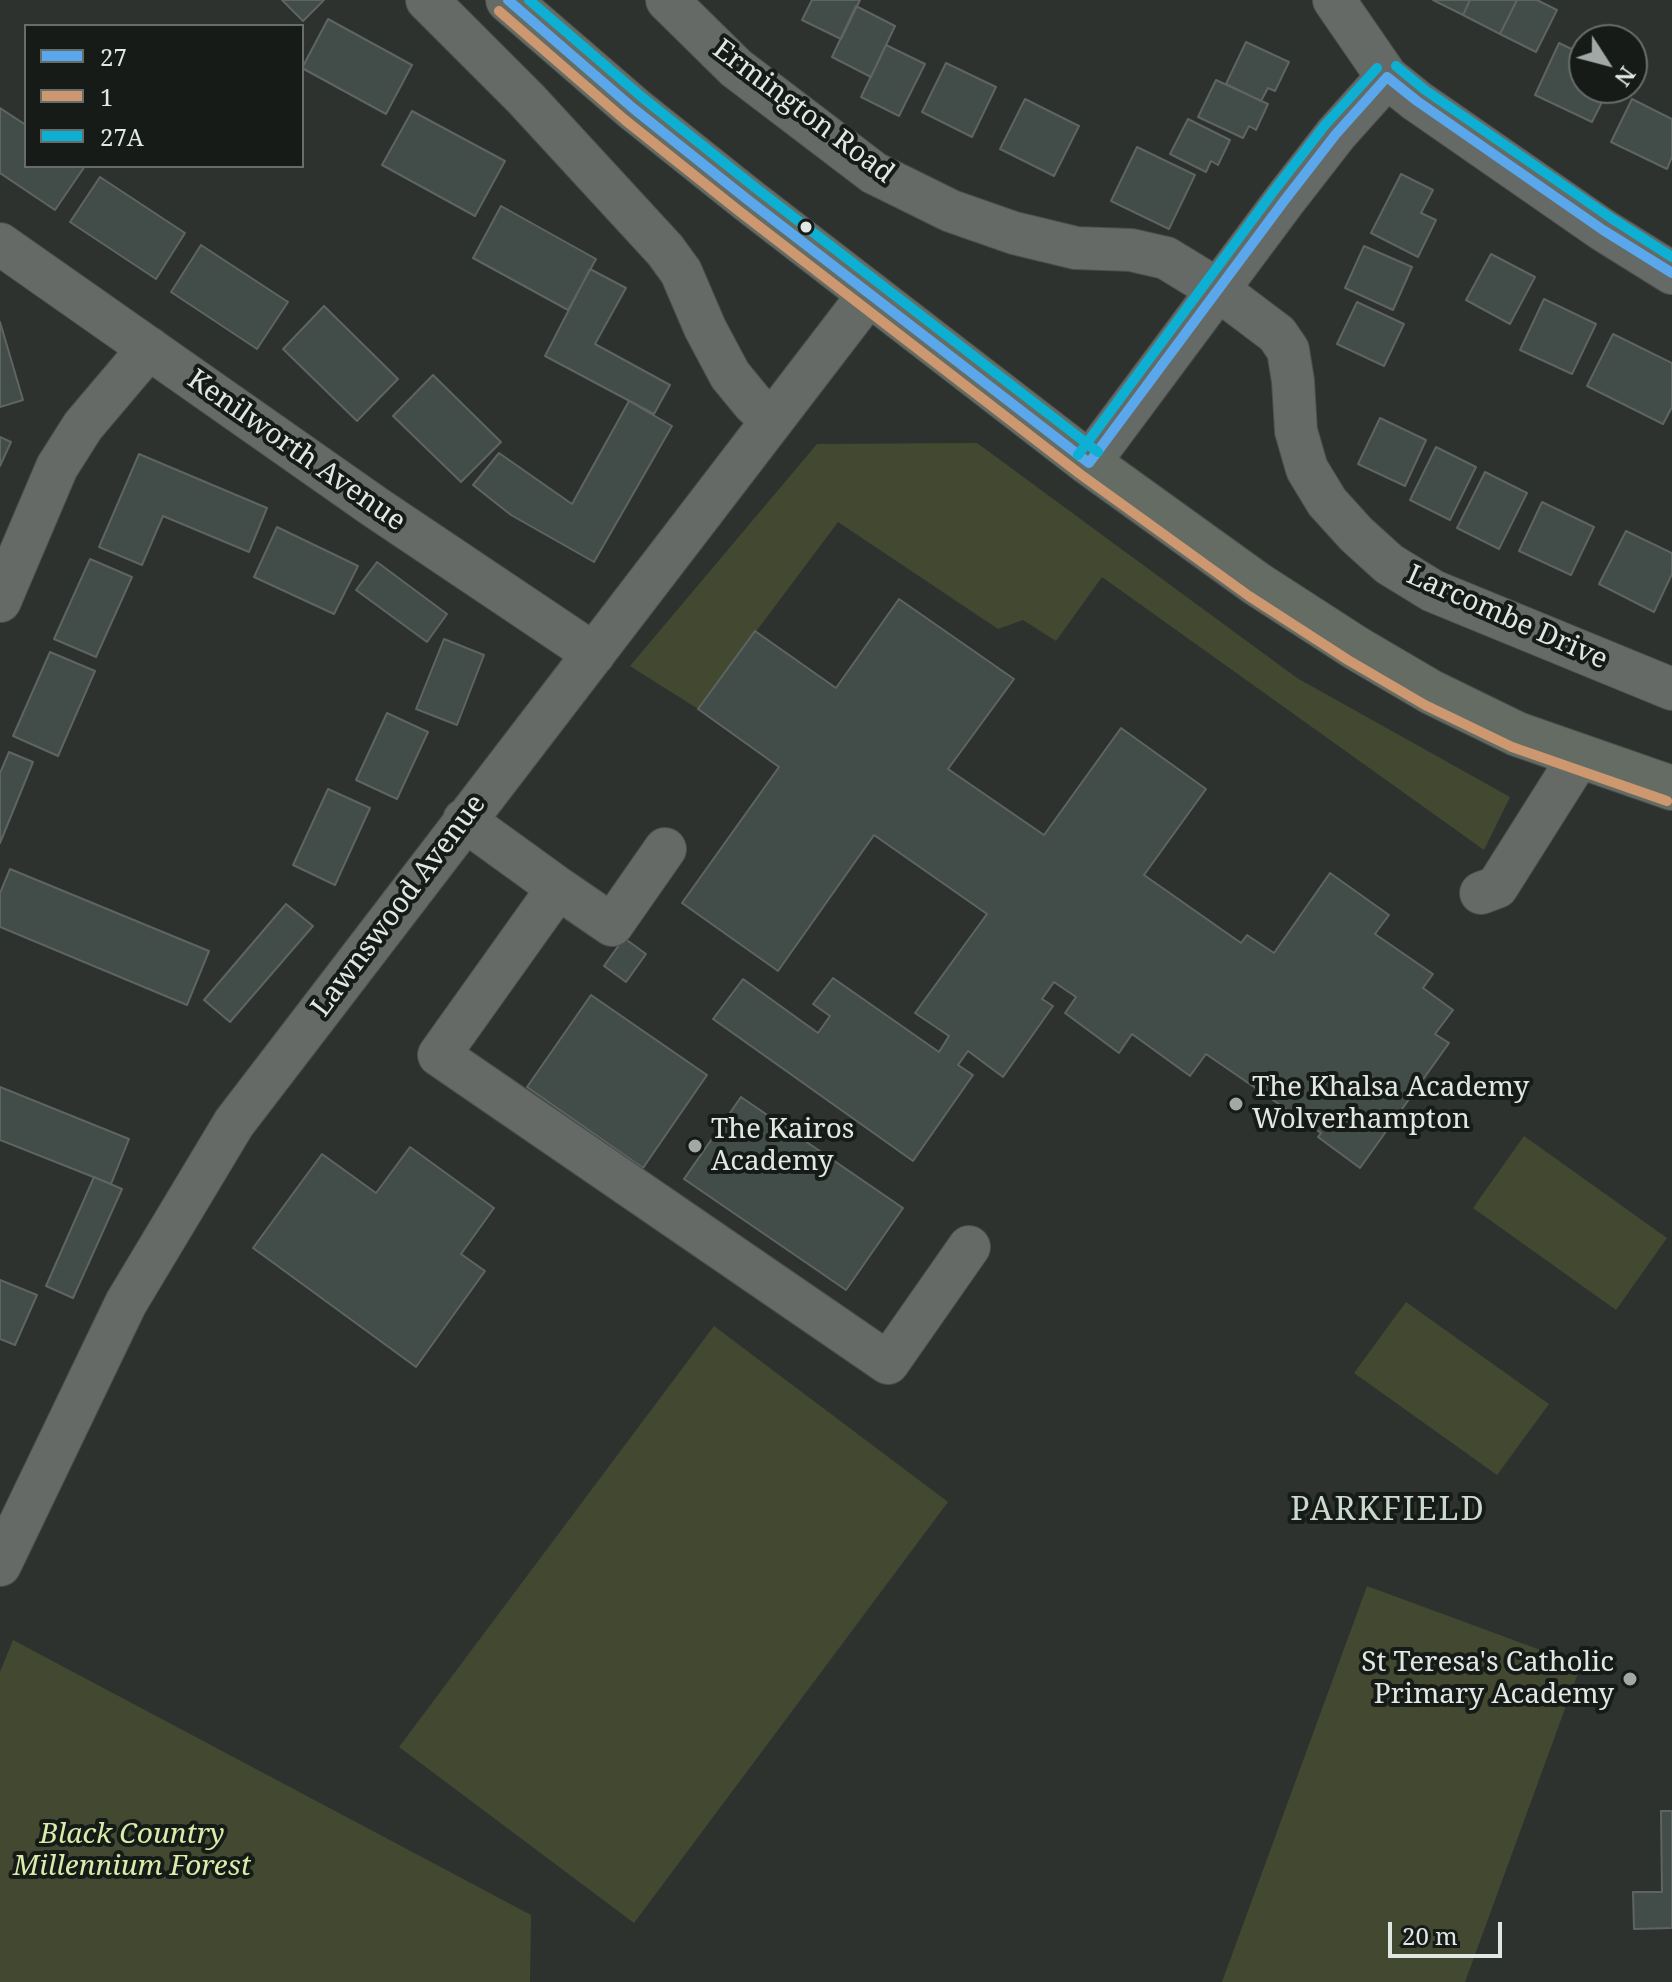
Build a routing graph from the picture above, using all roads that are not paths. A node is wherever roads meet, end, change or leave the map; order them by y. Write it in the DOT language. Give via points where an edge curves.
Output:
graph roads {
  1 [pos="427,0"];
  2 [pos="508,0"];
  3 [pos="667,0"];
  4 [pos="1334,0"];
  5 [pos="1387,77"];
  6 [pos="0,244"];
  7 [pos="1672,273"];
  8 [pos="1220,291"];
  9 [pos="870,293"];
  10 [pos="149,348"];
  11 [pos="772,420"];
  12 [pos="1089,463"];
  13 [pos="0,601"];
  14 [pos="594,654"];
  15 [pos="1672,689"];
  16 [pos="1579,757"];
  17 [pos="1672,788"];
  18 [pos="464,820"];
  19 [pos="665,849"];
  20 [pos="558,888"];
  21 [pos="1481,893"];
  22 [pos="969,1247"];
  23 [pos="0,1565"];
  1 -- 11 [label="street" via="665,250 681,272 730,375"];
  2 -- 9 [label="main road" via="634,109"];
  3 -- 8 [label="street, Ermington Road" via="736,68 874,173 951,211 1014,233 1076,248 1131,250 1166,258"];
  4 -- 5 [label="street"];
  5 -- 7 [label="street"];
  5 -- 8 [label="street" via="1336,134"];
  6 -- 10 [label="street, Kenilworth Avenue"];
  8 -- 12 [label="street"];
  8 -- 15 [label="street, Larcombe Drive" via="1277,334 1288,350 1296,431 1307,469 1327,502 1389,564 1433,591"];
  9 -- 11 [label="street, Lawnswood Avenue"];
  9 -- 12 [label="main road"];
  10 -- 13 [label="street" via="83,426 57,467"];
  10 -- 14 [label="street, Kenilworth Avenue"];
  11 -- 14 [label="street, Lawnswood Avenue"];
  12 -- 16 [label="main road" via="1356,648 1431,692"];
  14 -- 18 [label="street, Lawnswood Avenue"];
  16 -- 17 [label="main road"];
  16 -- 21 [label="street" via="1497,887"];
  18 -- 20 [label="street"];
  18 -- 23 [label="street, Lawnswood Avenue" via="224,1139 126,1303"];
  19 -- 20 [label="street" via="612,925"];
  20 -- 22 [label="street" via="439,1055 888,1363"];
}
